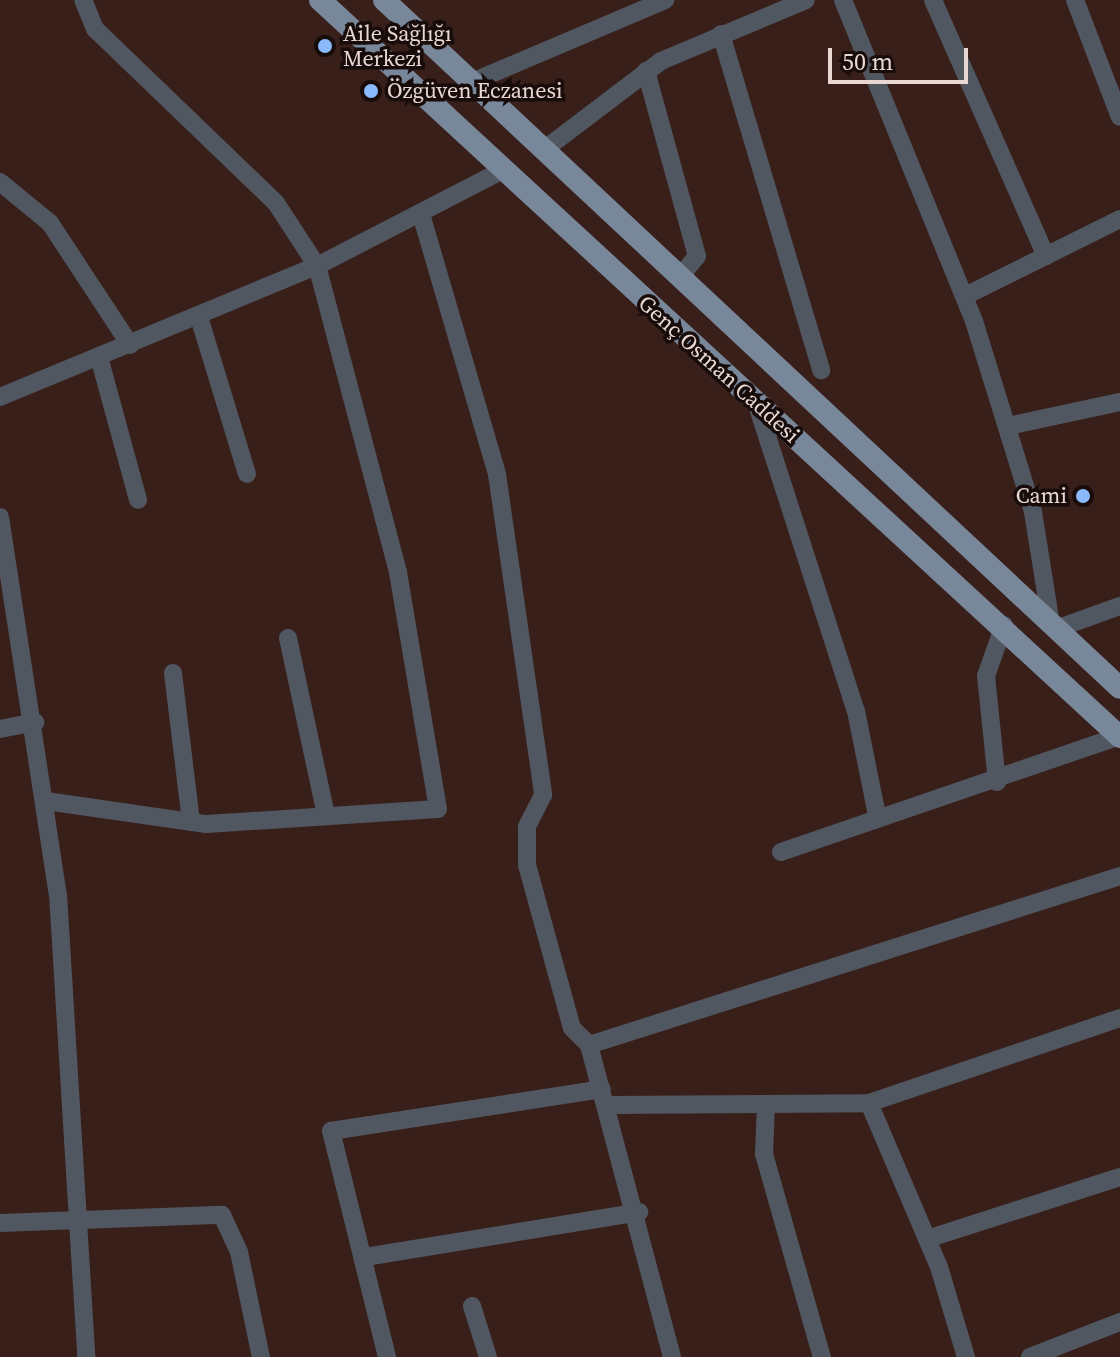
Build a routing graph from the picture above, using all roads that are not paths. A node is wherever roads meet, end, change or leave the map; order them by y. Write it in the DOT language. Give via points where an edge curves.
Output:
graph roads {
  1 [pos="83,0"];
  2 [pos="320,0"];
  3 [pos="384,0"];
  4 [pos="665,0"];
  5 [pos="806,0"];
  6 [pos="843,0"];
  7 [pos="933,0"];
  8 [pos="1075,0"];
  9 [pos="774,5"];
  10 [pos="721,34"];
  11 [pos="646,71"];
  12 [pos="472,82"];
  13 [pos="1120,117"];
  14 [pos="545,149"];
  15 [pos="501,171"];
  16 [pos="0,182"];
  17 [pos="421,214"];
  18 [pos="1120,219"];
  19 [pos="1046,256"];
  20 [pos="317,266"];
  21 [pos="681,276"];
  22 [pos="965,296"];
  23 [pos="199,317"];
  24 [pos="130,345"];
  25 [pos="99,357"];
  26 [pos="821,370"];
  27 [pos="0,397"];
  28 [pos="1120,402"];
  29 [pos="757,405"];
  30 [pos="1008,426"];
  31 [pos="247,474"];
  32 [pos="138,500"];
  33 [pos="0,517"];
  34 [pos="4,550"];
  35 [pos="1120,606"];
  36 [pos="1004,625"];
  37 [pos="1054,627"];
  38 [pos="288,638"];
  39 [pos="173,673"];
  40 [pos="1120,688"];
  41 [pos="35,722"];
  42 [pos="0,729"];
  43 [pos="1120,737"];
  44 [pos="997,782"];
  45 [pos="46,801"];
  46 [pos="877,815"];
  47 [pos="326,816"];
  48 [pos="191,822"];
  49 [pos="781,852"];
  50 [pos="1120,876"];
  51 [pos="1120,1018"];
  52 [pos="589,1045"];
  53 [pos="604,1097"];
  54 [pos="869,1103"];
  55 [pos="766,1105"];
  56 [pos="1120,1177"];
  57 [pos="639,1212"];
  58 [pos="79,1219"];
  59 [pos="0,1223"];
  60 [pos="927,1239"];
  61 [pos="365,1257"];
  62 [pos="472,1306"];
  63 [pos="1120,1322"];
  64 [pos="86,1357"];
  65 [pos="261,1357"];
  66 [pos="387,1357"];
  67 [pos="488,1357"];
  68 [pos="672,1357"];
  69 [pos="822,1357"];
  70 [pos="966,1357"];
  71 [pos="1030,1357"];
  1 -- 20 [label="street" via="95,29 276,203"];
  2 -- 15 [label="main road, Genç Osman Caddesi"];
  3 -- 12 [label="main road, Genç Osman Caddesi"];
  4 -- 12 [label="street"];
  5 -- 9 [label="street"];
  6 -- 22 [label="street"];
  7 -- 19 [label="street"];
  8 -- 13 [label="street"];
  9 -- 10 [label="street"];
  10 -- 11 [label="street"];
  10 -- 26 [label="street"];
  11 -- 14 [label="street"];
  11 -- 21 [label="street" via="697,256"];
  12 -- 14 [label="main road, Genç Osman Caddesi"];
  14 -- 21 [label="main road, Genç Osman Caddesi"];
  15 -- 17 [label="street"];
  15 -- 29 [label="main road, Genç Osman Caddesi"];
  16 -- 24 [label="street" via="50,223"];
  17 -- 20 [label="street"];
  17 -- 52 [label="street" via="497,474 543,795 527,827 527,865 572,1028"];
  18 -- 19 [label="street"];
  19 -- 22 [label="street"];
  20 -- 23 [label="street"];
  20 -- 47 [label="street" via="398,572 438,809"];
  21 -- 37 [label="main road, Genç Osman Caddesi"];
  22 -- 30 [label="street"];
  23 -- 24 [label="street"];
  23 -- 31 [label="street"];
  24 -- 25 [label="street"];
  25 -- 27 [label="street"];
  25 -- 32 [label="street"];
  28 -- 30 [label="street"];
  29 -- 36 [label="main road, Genç Osman Caddesi"];
  29 -- 46 [label="street" via="856,711"];
  30 -- 37 [label="street" via="1033,512"];
  33 -- 34 [label="street"];
  34 -- 41 [label="street"];
  35 -- 37 [label="street"];
  36 -- 43 [label="main road, Genç Osman Caddesi"];
  36 -- 44 [label="street" via="986,676"];
  37 -- 40 [label="main road, Genç Osman Caddesi"];
  38 -- 47 [label="street"];
  39 -- 48 [label="street"];
  41 -- 42 [label="street"];
  41 -- 45 [label="street"];
  43 -- 44 [label="street"];
  44 -- 46 [label="street"];
  45 -- 48 [label="street"];
  45 -- 58 [label="street"];
  46 -- 49 [label="street"];
  47 -- 48 [label="street"];
  50 -- 52 [label="street"];
  51 -- 54 [label="street"];
  52 -- 53 [label="street"];
  53 -- 55 [label="street"];
  53 -- 57 [label="street"];
  53 -- 61 [label="street" via="331,1131"];
  54 -- 55 [label="street"];
  54 -- 60 [label="street"];
  55 -- 69 [label="street" via="764,1154"];
  56 -- 60 [label="street"];
  57 -- 61 [label="street"];
  57 -- 68 [label="street"];
  58 -- 59 [label="street"];
  58 -- 64 [label="street"];
  58 -- 65 [label="street" via="222,1215 239,1252"];
  60 -- 70 [label="street"];
  61 -- 66 [label="street"];
  62 -- 67 [label="street"];
  63 -- 71 [label="street"];
}
